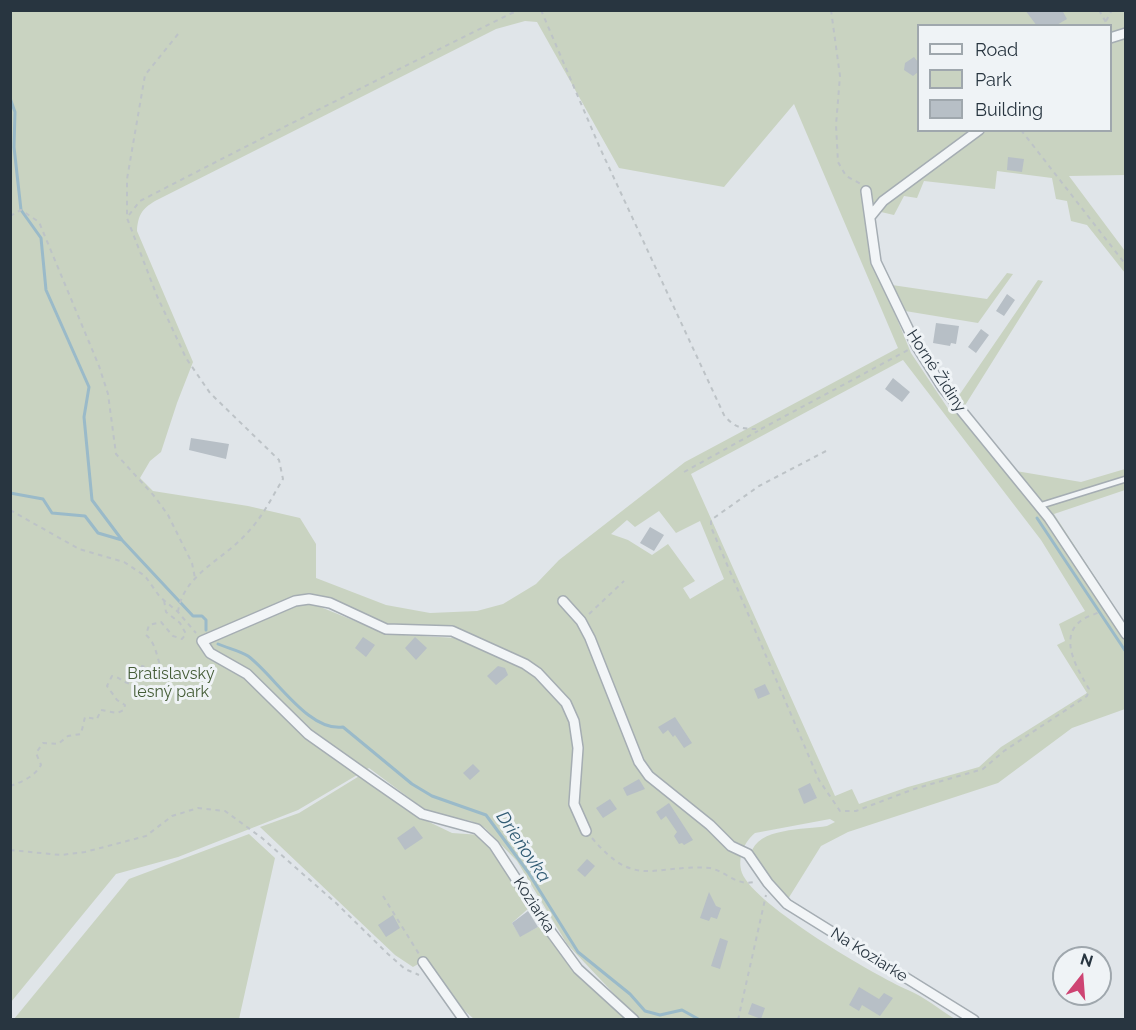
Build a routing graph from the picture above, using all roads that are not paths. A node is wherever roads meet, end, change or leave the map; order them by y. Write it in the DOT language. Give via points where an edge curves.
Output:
graph roads {
  1 [pos="976,132"];
  2 [pos="866,191"];
  3 [pos="870,217"];
  4 [pos="1125,479"];
  5 [pos="1039,506"];
  6 [pos="563,601"];
  7 [pos="1125,634"];
  8 [pos="586,831"];
  9 [pos="423,962"];
  10 [pos="464,1020"];
  11 [pos="634,1020"];
  12 [pos="974,1020"];
  1 -- 3 [label="street" via="883,201"];
  2 -- 3 [label="street, Horné Židiny"];
  3 -- 5 [label="street, Horné Židiny" via="876,262 916,345 943,388"];
  4 -- 5 [label="lane"];
  5 -- 7 [label="street, Horné Židiny"];
  6 -- 12 [label="street, Na Koziarke" via="581,621 643,770 731,846 748,854 787,904"];
  8 -- 11 [label="street, Koziarka" via="574,804 578,748 574,721 566,703 525,664 452,631 386,629 330,603 309,599 202,641 210,653 247,674 309,734 422,814 471,827 487,836 578,969"];
  9 -- 10 [label="street"];
}
